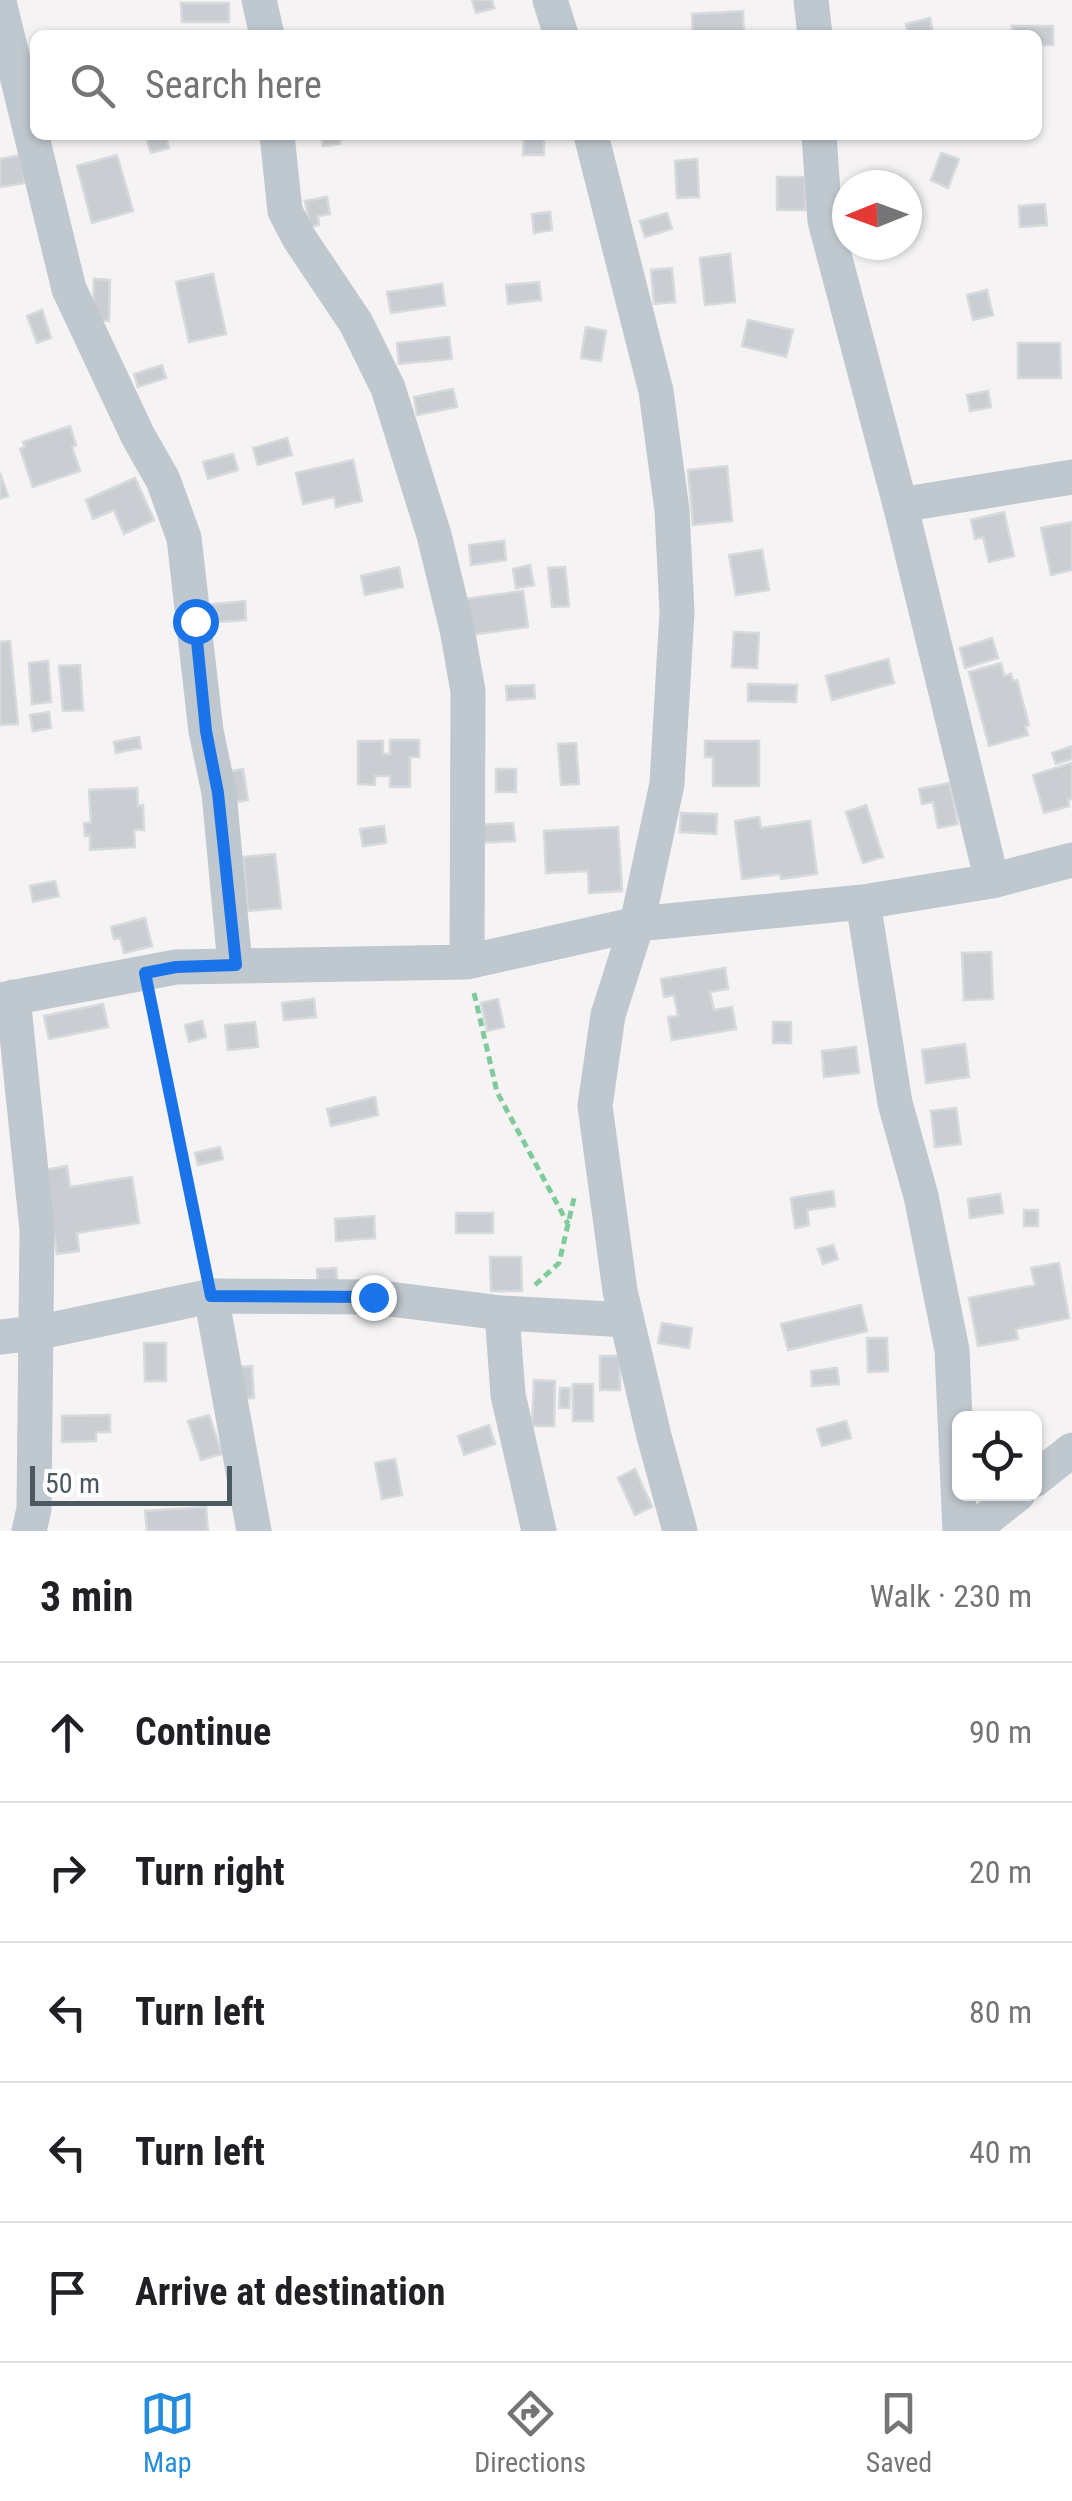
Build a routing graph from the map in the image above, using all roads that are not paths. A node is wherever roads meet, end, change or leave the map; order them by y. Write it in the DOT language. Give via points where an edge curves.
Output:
graph roads {
  1 [pos="260,0"];
  2 [pos="550,0"];
  3 [pos="812,0"];
  4 [pos="0,6"];
  5 [pos="265,30"];
  6 [pos="559,30"];
  7 [pos="815,30"];
  8 [pos="30,129"];
  9 [pos="33,140"];
  10 [pos="278,140"];
  11 [pos="592,140"];
  12 [pos="819,140"];
  13 [pos="1072,478"];
  14 [pos="900,505"];
  15 [pos="1072,860"];
  16 [pos="992,880"];
  17 [pos="863,902"];
  18 [pos="637,924"];
  19 [pos="467,962"];
  20 [pos="236,965"];
  21 [pos="6,998"];
  22 [pos="211,1296"];
  23 [pos="502,1313"];
  24 [pos="627,1320"];
  25 [pos="36,1333"];
  26 [pos="0,1337"];
  27 [pos="1072,1450"];
  28 [pos="1042,1474"];
  29 [pos="1009,1501"];
  30 [pos="28,1531"];
  31 [pos="254,1531"];
  32 [pos="538,1531"];
  33 [pos="680,1531"];
  34 [pos="960,1531"];
  35 [pos="972,1531"];
  1 -- 5 [label="street"];
  2 -- 6 [label="street"];
  3 -- 7 [label="street"];
  4 -- 8 [label="street"];
  9 -- 20 [label="street" via="69,289 163,480 184,538"];
  10 -- 19 [label="street" via="285,211 356,323 388,388 458,630 468,691"];
  11 -- 18 [label="street" via="656,391 672,510 677,612 666,784"];
  12 -- 14 [label="street" via="826,221"];
  13 -- 14 [label="street"];
  14 -- 16 [label="street"];
  15 -- 16 [label="street"];
  16 -- 17 [label="street"];
  17 -- 18 [label="street"];
  17 -- 34 [label="street" via="895,1103 952,1350"];
  18 -- 19 [label="street"];
  18 -- 24 [label="street" via="608,1015 596,1106"];
  19 -- 20 [label="street"];
  20 -- 21 [label="street" via="176,967"];
  21 -- 25 [label="street" via="37,1230"];
  22 -- 23 [label="street" via="373,1297"];
  22 -- 25 [label="street"];
  22 -- 31 [label="street"];
  23 -- 24 [label="street"];
  23 -- 32 [label="street" via="508,1396"];
  24 -- 33 [label="street"];
  25 -- 26 [label="street"];
  25 -- 30 [label="street" via="34,1509"];
  27 -- 28 [label="street"];
  29 -- 35 [label="street"];
}
